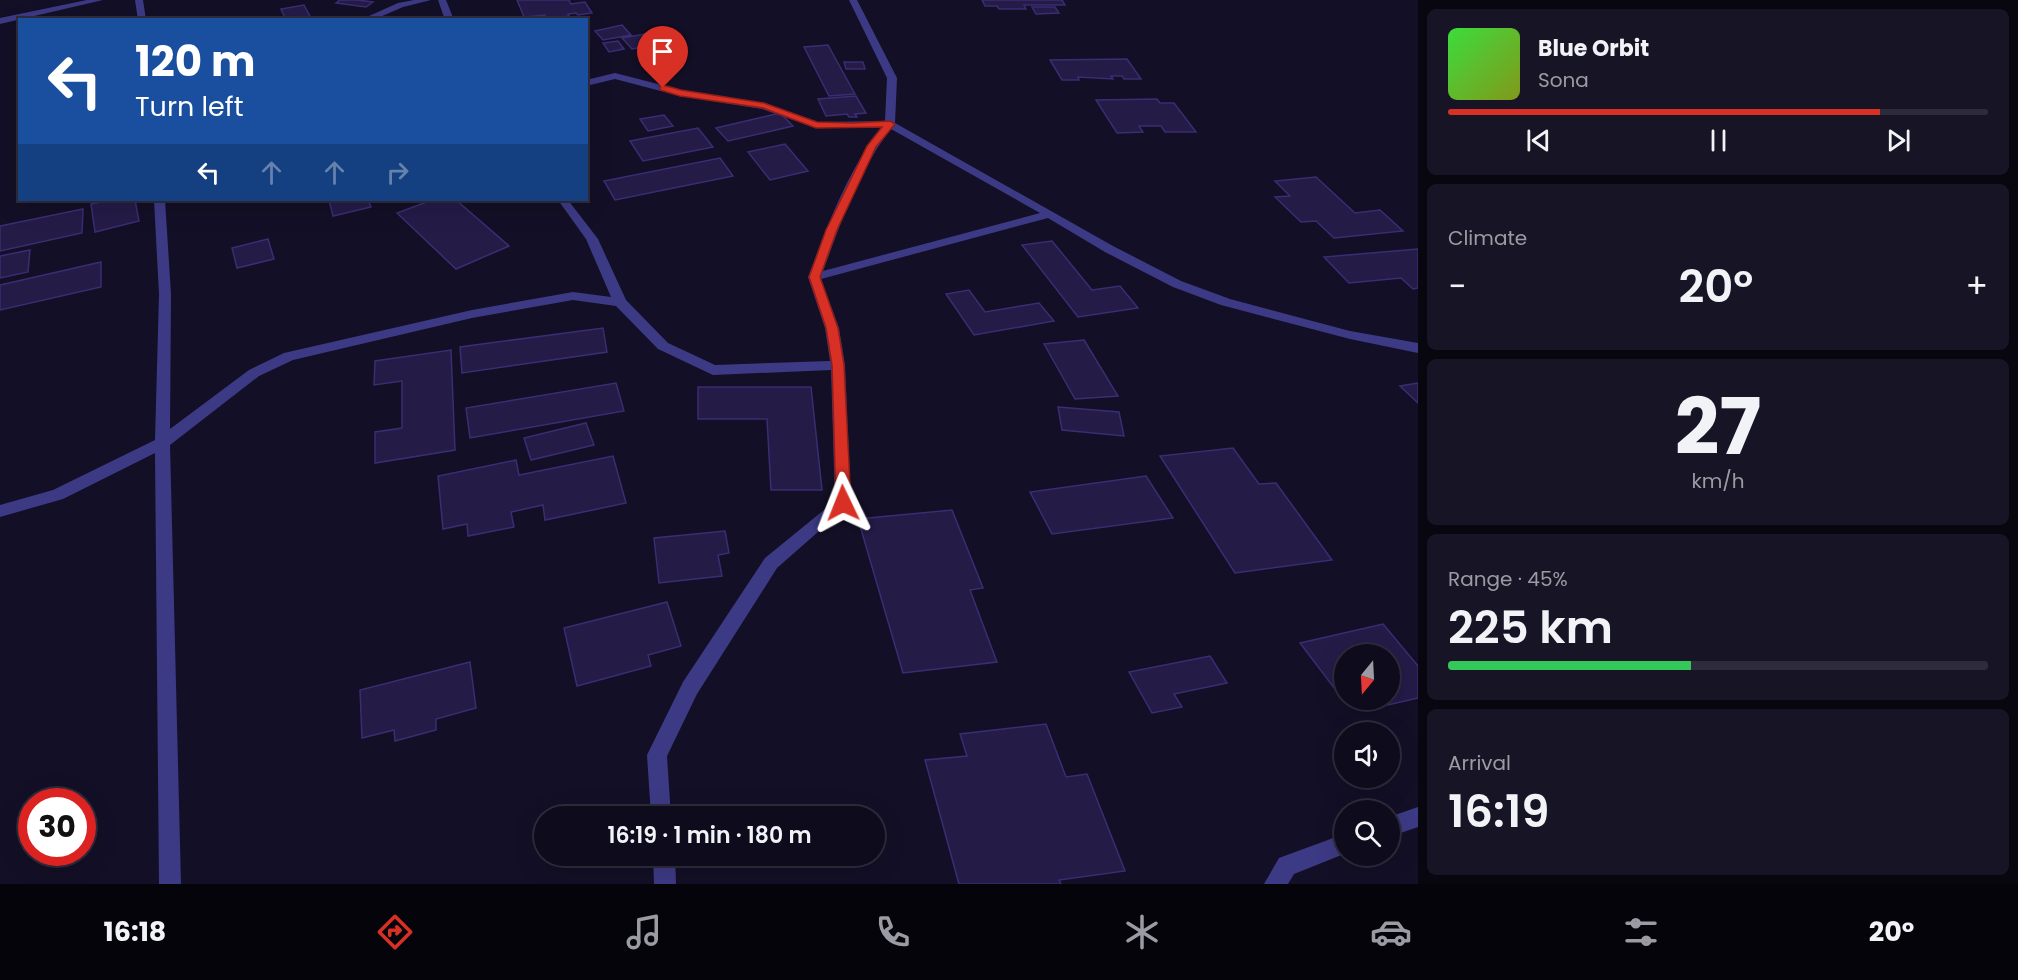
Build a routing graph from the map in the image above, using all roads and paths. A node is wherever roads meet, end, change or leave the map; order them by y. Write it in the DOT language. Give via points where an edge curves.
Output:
graph roads {
  1 [pos="99,0"];
  2 [pos="139,0"];
  3 [pos="427,0"];
  4 [pos="442,0"];
  5 [pos="853,0"];
  6 [pos="142,18"];
  7 [pos="369,18"];
  8 [pos="449,18"];
  9 [pos="0,21"];
  10 [pos="588,83"];
  11 [pos="890,124"];
  12 [pos="159,201"];
  13 [pos="564,201"];
  14 [pos="1050,214"];
  15 [pos="814,277"];
  16 [pos="620,302"];
  17 [pos="1418,348"];
  18 [pos="838,365"];
  19 [pos="162,443"];
  20 [pos="0,511"];
  21 [pos="660,806"];
  22 [pos="1418,817"];
  23 [pos="1400,823"];
  24 [pos="1334,848"];
  25 [pos="665,866"];
  26 [pos="170,884"];
  27 [pos="666,884"];
  28 [pos="1275,884"];
  1 -- 9 [label="street"];
  2 -- 6 [label="street"];
  3 -- 7 [label="street" via="401,4"];
  4 -- 8 [label="street"];
  5 -- 11 [label="street" via="892,78"];
  10 -- 11 [label="street" via="615,76 629,78 680,93 764,106 816,125"];
  11 -- 14 [label="street"];
  11 -- 15 [label="street" via="872,146 831,230"];
  12 -- 19 [label="street" via="165,294"];
  13 -- 16 [label="street" via="592,239"];
  14 -- 15 [label="street"];
  14 -- 17 [label="street" via="1177,284 1226,302 1350,335"];
  15 -- 18 [label="street" via="832,328"];
  16 -- 18 [label="street" via="663,346 713,370"];
  16 -- 19 [label="street" via="573,296 472,314 289,356 254,373"];
  18 -- 21 [label="street" via="843,503 771,563 690,688 657,755"];
  19 -- 20 [label="street" via="57,495"];
  19 -- 26 [label="street"];
  22 -- 23 [label="street"];
  24 -- 28 [label="street" via="1287,866"];
  25 -- 27 [label="street"];
}
